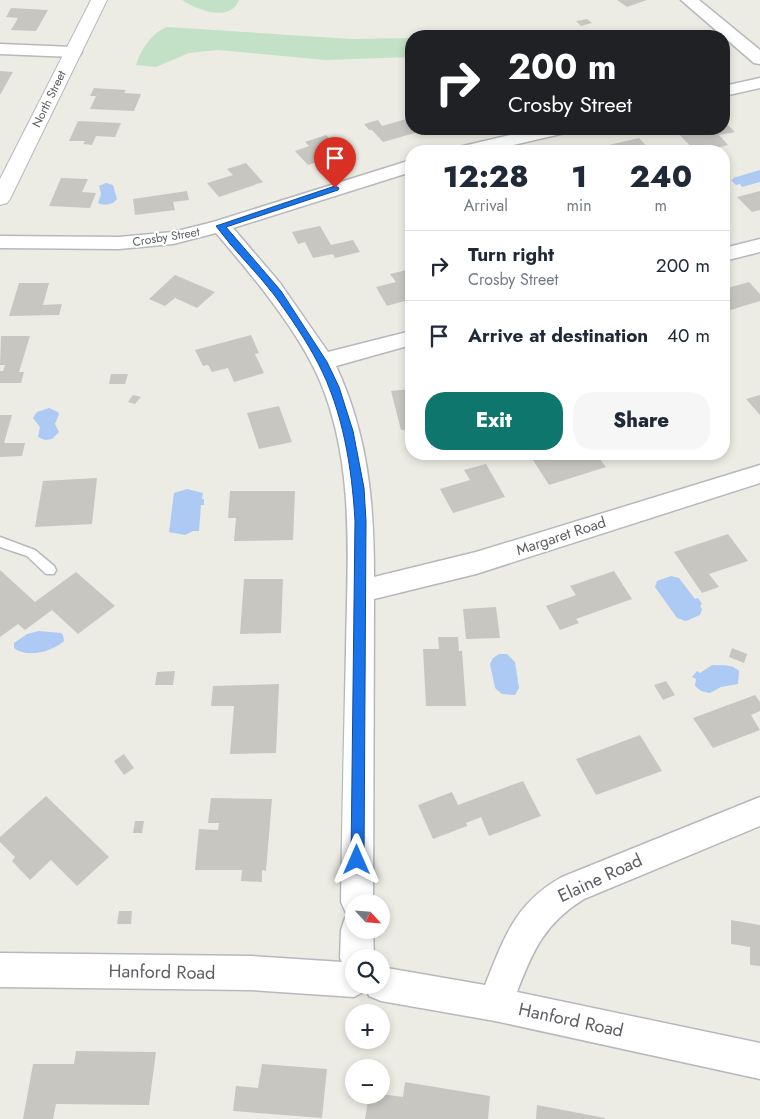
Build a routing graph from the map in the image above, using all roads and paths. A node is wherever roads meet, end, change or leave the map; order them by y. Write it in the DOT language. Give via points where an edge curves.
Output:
graph roads {
  1 [pos="99,0"];
  2 [pos="689,0"];
  3 [pos="725,30"];
  4 [pos="730,34"];
  5 [pos="0,49"];
  6 [pos="72,52"];
  7 [pos="760,59"];
  8 [pos="760,83"];
  9 [pos="730,90"];
  10 [pos="533,135"];
  11 [pos="491,145"];
  12 [pos="405,168"];
  13 [pos="0,198"];
  14 [pos="220,226"];
  15 [pos="0,242"];
  16 [pos="760,245"];
  17 [pos="730,253"];
  18 [pos="405,340"];
  19 [pos="322,362"];
  20 [pos="760,474"];
  21 [pos="0,542"];
  22 [pos="50,570"];
  23 [pos="361,591"];
  24 [pos="760,811"];
  25 [pos="357,894"];
  26 [pos="0,970"];
  27 [pos="345,979"];
  28 [pos="390,986"];
  29 [pos="495,1004"];
  30 [pos="760,1061"];
  1 -- 6 [label="street, North Street"];
  2 -- 3 [label="street"];
  4 -- 7 [label="street"];
  5 -- 6 [label="street"];
  6 -- 13 [label="street, North Street"];
  8 -- 9 [label="street"];
  10 -- 11 [label="street"];
  12 -- 14 [label="street, Crosby Street"];
  14 -- 15 [label="street, Crosby Street" via="173,238 130,243"];
  14 -- 19 [label="street" via="278,294"];
  16 -- 17 [label="street"];
  18 -- 19 [label="street"];
  19 -- 23 [label="street" via="334,387 354,461 360,521"];
  20 -- 23 [label="street, Margaret Road" via="476,563"];
  21 -- 22 [label="lane" via="31,553"];
  23 -- 25 [label="street"];
  24 -- 29 [label="street, Elaine Road" via="556,897 541,909 524,933"];
  26 -- 27 [label="street, Hanford Road" via="251,973"];
  28 -- 29 [label="street, Hanford Road"];
  29 -- 30 [label="street, Hanford Road"];
}
